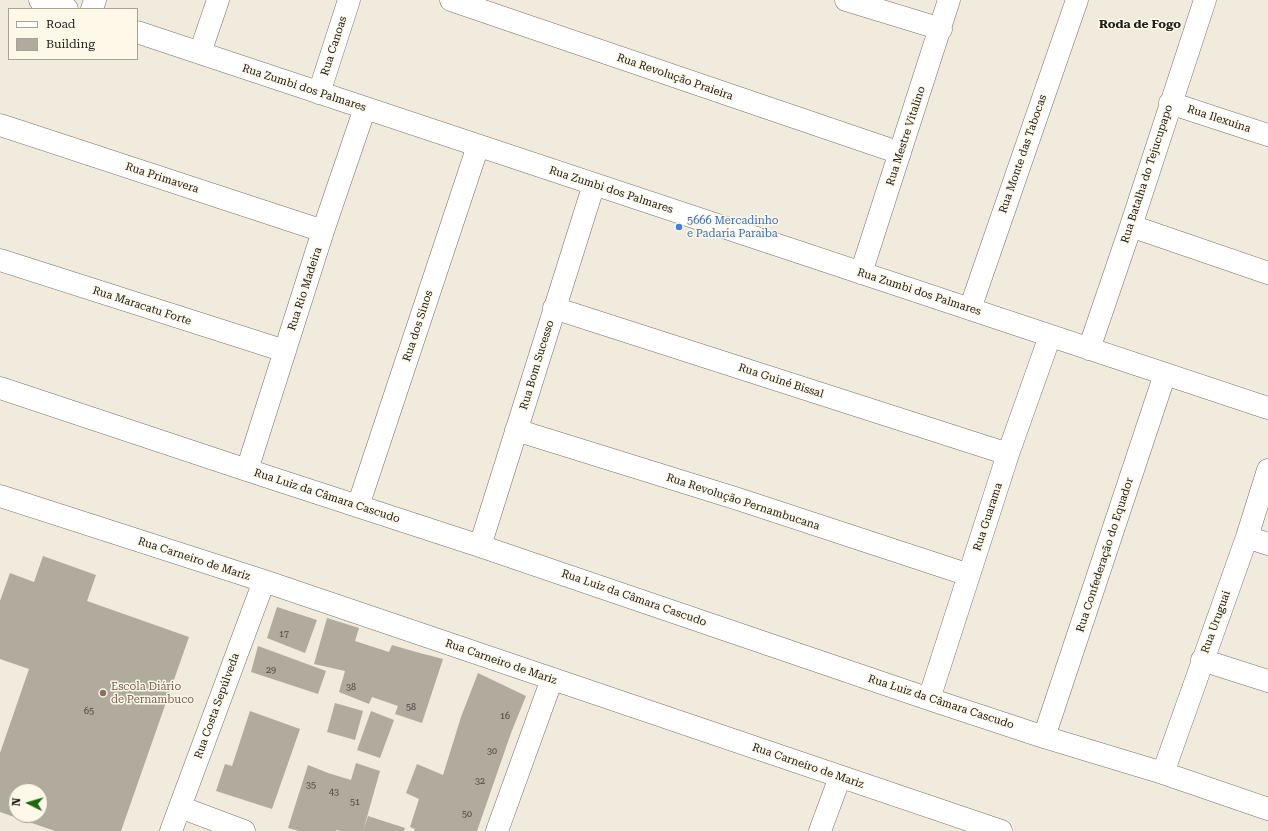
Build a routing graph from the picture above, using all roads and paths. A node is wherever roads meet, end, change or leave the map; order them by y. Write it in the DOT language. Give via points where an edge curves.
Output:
graph roads {
  1 [pos="40,0"];
  2 [pos="218,0"];
  3 [pos="349,0"];
  4 [pos="450,0"];
  5 [pos="846,0"];
  6 [pos="949,0"];
  7 [pos="1077,0"];
  8 [pos="1205,0"];
  9 [pos="64,8"];
  10 [pos="941,29"];
  11 [pos="138,32"];
  12 [pos="200,53"];
  13 [pos="319,93"];
  14 [pos="1170,103"];
  15 [pos="365,108"];
  16 [pos="0,125"];
  17 [pos="1268,135"];
  18 [pos="478,146"];
  19 [pos="900,153"];
  20 [pos="594,184"];
  21 [pos="1131,226"];
  22 [pos="323,231"];
  23 [pos="0,260"];
  24 [pos="861,273"];
  25 [pos="1268,273"];
  26 [pos="554,308"];
  27 [pos="970,309"];
  28 [pos="1050,336"];
  29 [pos="1089,348"];
  30 [pos="285,351"];
  31 [pos="1165,374"];
  32 [pos="0,388"];
  33 [pos="1268,408"];
  34 [pos="516,430"];
  35 [pos="1008,454"];
  36 [pos="247,470"];
  37 [pos="1268,470"];
  38 [pos="0,496"];
  39 [pos="358,506"];
  40 [pos="1247,537"];
  41 [pos="1268,544"];
  42 [pos="480,546"];
  43 [pos="969,575"];
  44 [pos="264,581"];
  45 [pos="1202,660"];
  46 [pos="552,679"];
  47 [pos="1268,682"];
  48 [pos="929,699"];
  49 [pos="1044,737"];
  50 [pos="1163,773"];
  51 [pos="840,777"];
  52 [pos="180,807"];
  53 [pos="1268,809"];
  54 [pos="171,831"];
  55 [pos="244,831"];
  56 [pos="497,831"];
  57 [pos="820,831"];
  58 [pos="1001,831"];
  1 -- 9 [label="street"];
  2 -- 12 [label="street"];
  3 -- 13 [label="street, Rua Canoas"];
  4 -- 19 [label="street, Rua Revolução Praieira"];
  5 -- 10 [label="street"];
  6 -- 10 [label="street, Rua Mestre Vitalino"];
  7 -- 27 [label="street, Rua Monte das Tabocas"];
  8 -- 14 [label="street, Rua Batalha do Tejucupapo"];
  10 -- 19 [label="street, Rua Mestre Vitalino"];
  11 -- 12 [label="street, Rua Zumbi dos Palmares"];
  12 -- 13 [label="street, Rua Zumbi dos Palmares"];
  13 -- 15 [label="street, Rua Zumbi dos Palmares"];
  14 -- 17 [label="street, Rua Ilexuina"];
  14 -- 21 [label="street, Rua Batalha do Tejucupapo"];
  15 -- 18 [label="street, Rua Zumbi dos Palmares"];
  15 -- 22 [label="street, Rua Rio Madeira"];
  16 -- 22 [label="street, Rua Primavera"];
  18 -- 20 [label="street, Rua Zumbi dos Palmares"];
  18 -- 39 [label="street, Rua dos Sinos"];
  19 -- 24 [label="street, Rua Mestre Vitalino"];
  20 -- 24 [label="street, Rua Zumbi dos Palmares"];
  20 -- 26 [label="street, Rua Bom Sucesso"];
  21 -- 25 [label="street"];
  21 -- 29 [label="street, Rua Batalha do Tejucupapo"];
  22 -- 30 [label="street, Rua Rio Madeira"];
  23 -- 30 [label="street, Rua Maracatu Forte"];
  24 -- 27 [label="street, Rua Zumbi dos Palmares"];
  26 -- 34 [label="street, Rua Bom Sucesso"];
  26 -- 35 [label="street, Rua Guiné Bissal"];
  27 -- 28 [label="street, Rua Zumbi dos Palmares"];
  28 -- 29 [label="street, Rua Zumbi dos Palmares"];
  28 -- 35 [label="street, Rua Guarama"];
  29 -- 31 [label="street, Rua Zumbi dos Palmares"];
  30 -- 36 [label="street, Rua Rio Madeira"];
  31 -- 33 [label="street, Rua Zumbi dos Palmares"];
  31 -- 49 [label="street, Rua Confederação do Equador"];
  32 -- 36 [label="street, Rua Luiz da Câmara Cascudo"];
  34 -- 42 [label="street, Rua Bom Sucesso"];
  34 -- 43 [label="street, Rua Revolução Pernambucana"];
  35 -- 43 [label="street, Rua Guarama"];
  36 -- 39 [label="street, Rua Luiz da Câmara Cascudo"];
  37 -- 40 [label="street, Rua Uruguai"];
  38 -- 44 [label="street, Rua Carneiro de Mariz"];
  39 -- 42 [label="street, Rua Luiz da Câmara Cascudo"];
  40 -- 41 [label="street"];
  40 -- 45 [label="street, Rua Uruguai"];
  42 -- 48 [label="street, Rua Luiz da Câmara Cascudo"];
  43 -- 48 [label="street, Rua Guarama"];
  44 -- 46 [label="street, Rua Carneiro de Mariz"];
  44 -- 52 [label="street, Rua Costa Sepúlveda"];
  45 -- 47 [label="street"];
  45 -- 50 [label="street, Rua Uruguai"];
  46 -- 51 [label="street, Rua Carneiro de Mariz"];
  46 -- 56 [label="street"];
  48 -- 49 [label="street, Rua Luiz da Câmara Cascudo"];
  49 -- 50 [label="street, Rua Luiz da Câmara Cascudo"];
  50 -- 53 [label="street, Rua Luiz da Câmara Cascudo"];
  51 -- 57 [label="street"];
  51 -- 58 [label="street, Rua Carneiro de Mariz"];
  52 -- 54 [label="street, Rua Costa Sepúlveda"];
  52 -- 55 [label="street"];
}
